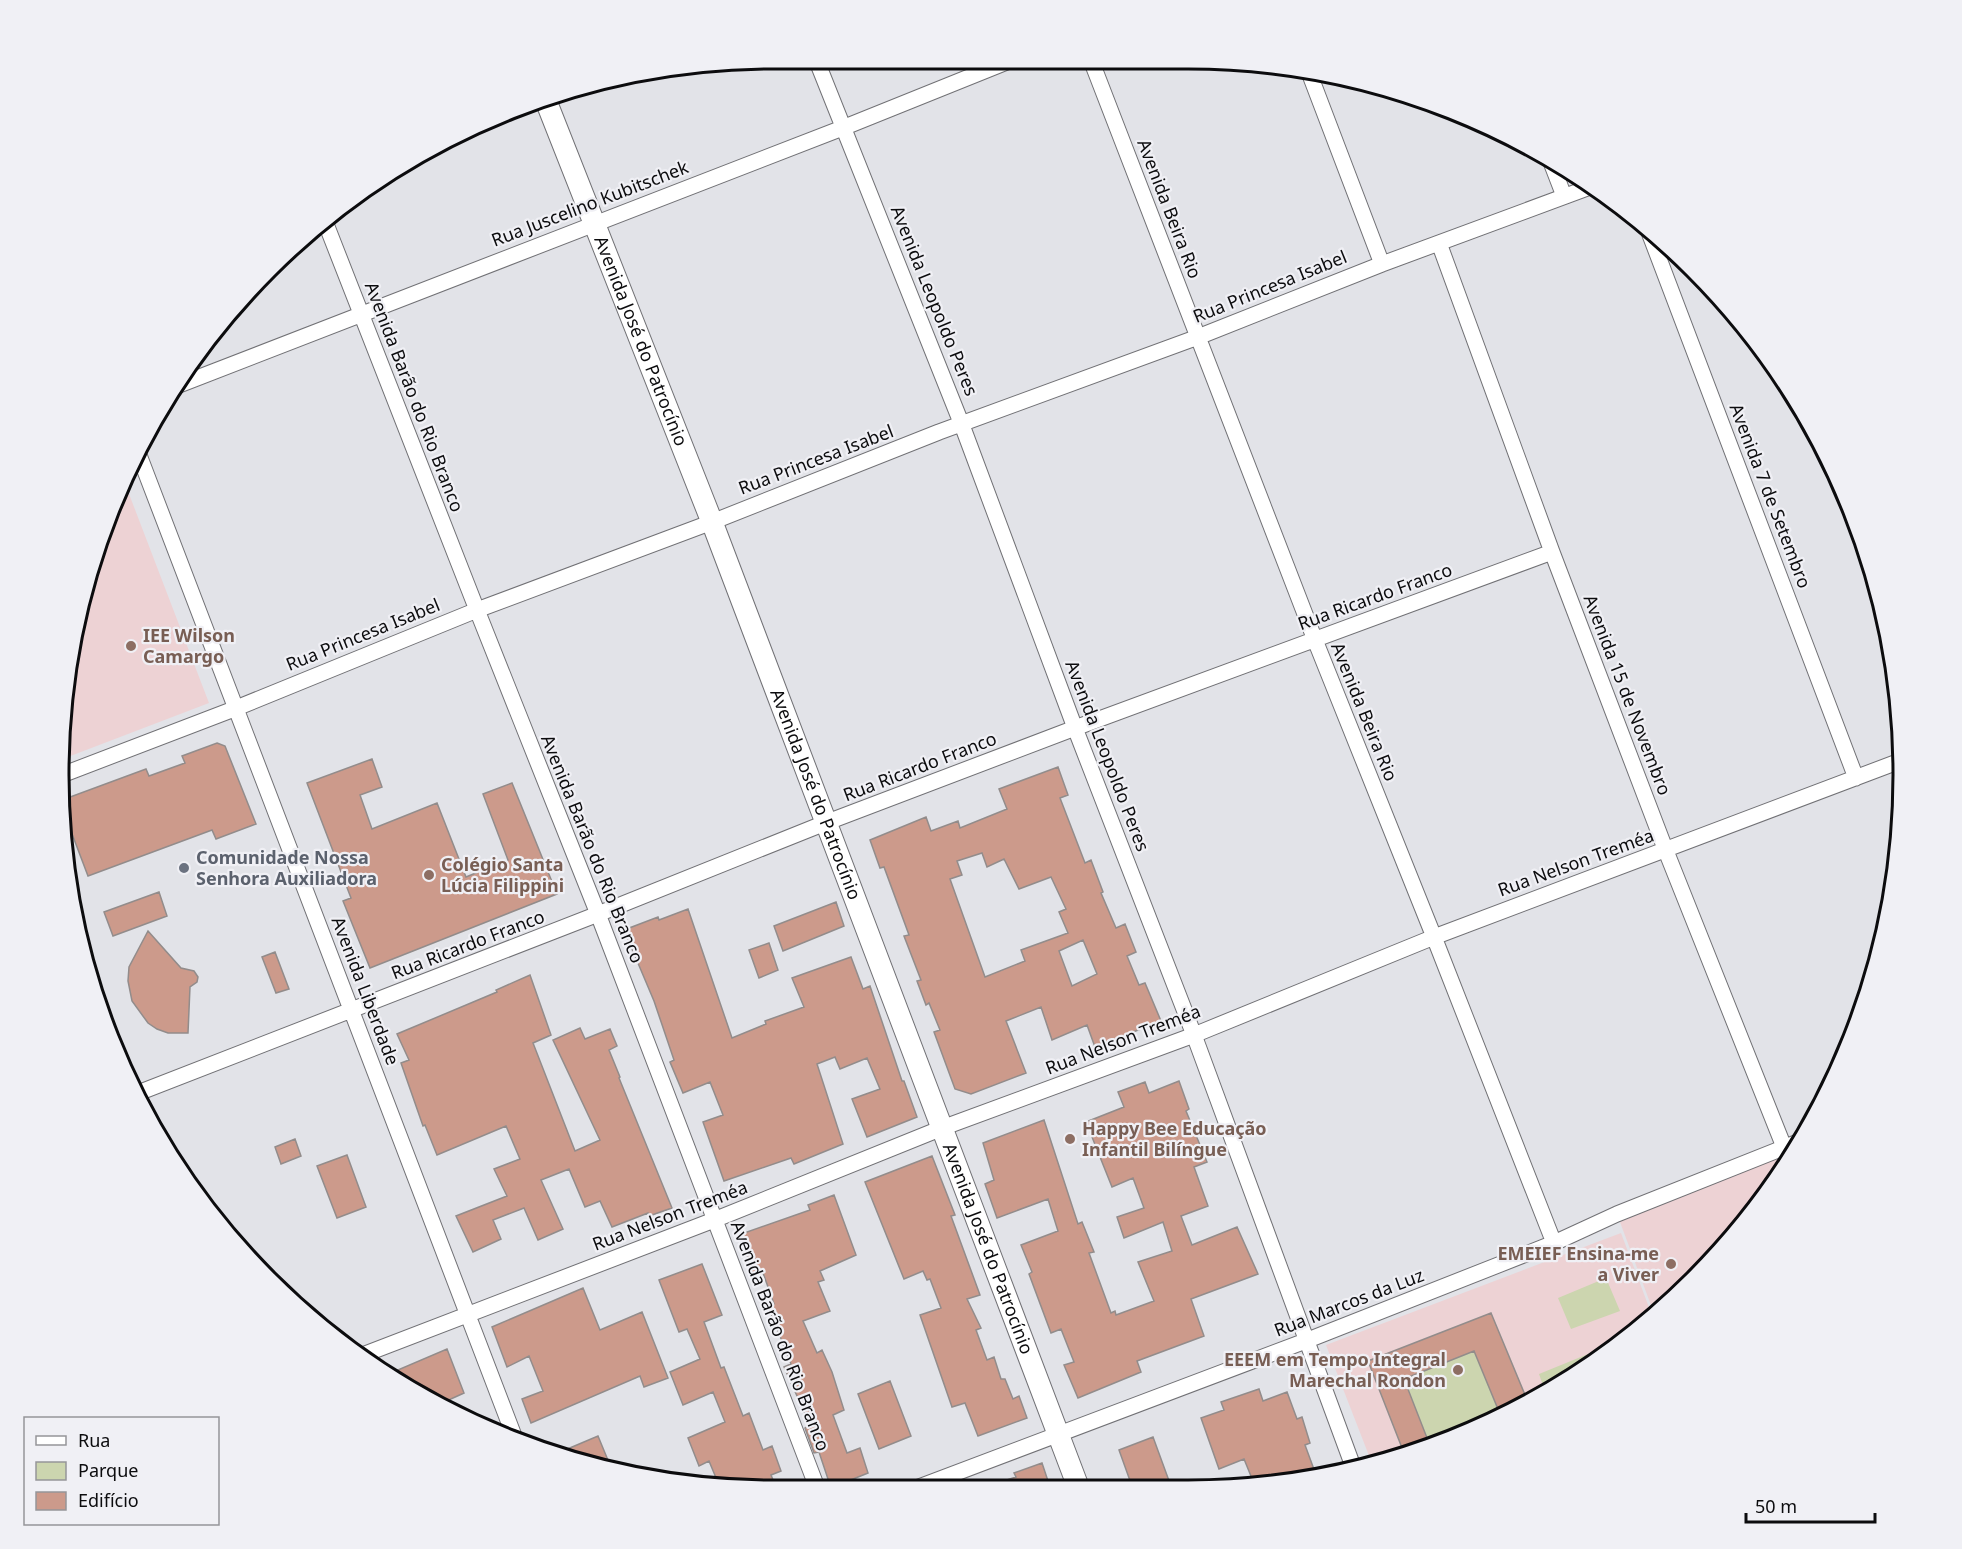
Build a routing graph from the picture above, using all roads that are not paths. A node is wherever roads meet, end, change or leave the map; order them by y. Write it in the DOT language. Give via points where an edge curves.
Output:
graph roads {
  1 [pos="820,69"];
  2 [pos="989,69"];
  3 [pos="1094,69"];
  4 [pos="1312,81"];
  5 [pos="548,106"];
  6 [pos="845,127"];
  7 [pos="1555,173"];
  8 [pos="1582,190"];
  9 [pos="1564,196"];
  10 [pos="596,223"];
  11 [pos="328,229"];
  12 [pos="1440,243"];
  13 [pos="1654,245"];
  14 [pos="1382,264"];
  15 [pos="361,313"];
  16 [pos="1198,337"];
  17 [pos="190,380"];
  18 [pos="962,425"];
  19 [pos="142,462"];
  20 [pos="712,522"];
  21 [pos="1552,552"];
  22 [pos="477,610"];
  23 [pos="1315,640"];
  24 [pos="234,709"];
  25 [pos="1075,728"];
  26 [pos="1893,764"];
  27 [pos="69,772"];
  28 [pos="1856,778"];
  29 [pos="825,823"];
  30 [pos="1666,851"];
  31 [pos="598,914"];
  32 [pos="1434,937"];
  33 [pos="353,1011"];
  34 [pos="1194,1035"];
  35 [pos="144,1091"];
  36 [pos="942,1128"];
  37 [pos="1788,1144"];
  38 [pos="1783,1152"];
  39 [pos="714,1220"];
  40 [pos="1554,1243"];
  41 [pos="468,1314"];
  42 [pos="1308,1340"];
  43 [pos="370,1352"];
  44 [pos="511,1428"];
  45 [pos="1058,1435"];
  46 [pos="1351,1460"];
  47 [pos="814,1480"];
  48 [pos="938,1480"];
  49 [pos="1075,1480"];
  1 -- 6 [label="street, Avenida Leopoldo Peres"];
  2 -- 6 [label="street, Rua Juscelino Kubitschek"];
  3 -- 16 [label="street, Avenida Beira Rio"];
  4 -- 14 [label="street"];
  5 -- 10 [label="street, Avenida José do Patrocínio"];
  6 -- 10 [label="street, Rua Juscelino Kubitschek"];
  6 -- 18 [label="street, Avenida Leopoldo Peres"];
  7 -- 9 [label="street"];
  8 -- 9 [label="street, Rua Princesa Isabel"];
  9 -- 12 [label="street, Rua Princesa Isabel"];
  10 -- 15 [label="street, Rua Juscelino Kubitschek"];
  10 -- 20 [label="street, Avenida José do Patrocínio"];
  11 -- 15 [label="street, Avenida Barão do Rio Branco"];
  12 -- 14 [label="street, Rua Princesa Isabel"];
  12 -- 21 [label="street, Avenida 15 de Novembro"];
  13 -- 28 [label="street, Avenida 7 de Setembro"];
  14 -- 16 [label="street, Rua Princesa Isabel"];
  15 -- 17 [label="street, Rua Juscelino Kubitschek"];
  15 -- 22 [label="street, Avenida Barão do Rio Branco"];
  16 -- 18 [label="street, Rua Princesa Isabel"];
  16 -- 23 [label="street, Avenida Beira Rio"];
  18 -- 20 [label="street, Rua Princesa Isabel"];
  18 -- 25 [label="street, Avenida Leopoldo Peres"];
  19 -- 24 [label="street, Avenida Liberdade"];
  20 -- 22 [label="street, Rua Princesa Isabel"];
  20 -- 29 [label="street, Avenida José do Patrocínio"];
  21 -- 23 [label="street, Rua Ricardo Franco"];
  21 -- 30 [label="street, Avenida 15 de Novembro"];
  22 -- 24 [label="street, Rua Princesa Isabel"];
  22 -- 31 [label="street, Avenida Barão do Rio Branco"];
  23 -- 25 [label="street, Rua Ricardo Franco"];
  23 -- 32 [label="street, Avenida Beira Rio"];
  24 -- 27 [label="street, Rua Princesa Isabel"];
  24 -- 33 [label="street, Avenida Liberdade"];
  25 -- 29 [label="street, Rua Ricardo Franco"];
  25 -- 34 [label="street, Avenida Leopoldo Peres"];
  26 -- 28 [label="street, Rua Nelson Treméa"];
  28 -- 30 [label="street, Rua Nelson Treméa"];
  29 -- 31 [label="street, Rua Ricardo Franco"];
  29 -- 36 [label="street, Avenida José do Patrocínio"];
  30 -- 32 [label="street, Rua Nelson Treméa"];
  30 -- 37 [label="street, Avenida 15 de Novembro"];
  31 -- 33 [label="street, Rua Ricardo Franco"];
  31 -- 39 [label="street, Avenida Barão do Rio Branco"];
  32 -- 34 [label="street, Rua Nelson Treméa"];
  32 -- 40 [label="street, Avenida Beira Rio"];
  33 -- 35 [label="street, Rua Ricardo Franco"];
  33 -- 41 [label="street, Avenida Liberdade"];
  34 -- 36 [label="street, Rua Nelson Treméa"];
  34 -- 42 [label="street, Avenida Leopoldo Peres"];
  36 -- 39 [label="street, Rua Nelson Treméa"];
  36 -- 45 [label="street, Avenida José do Patrocínio"];
  38 -- 40 [label="street, Rua Marcos da Luz" via="1617,1214"];
  39 -- 41 [label="street, Rua Nelson Treméa"];
  39 -- 47 [label="street, Avenida Barão do Rio Branco"];
  40 -- 42 [label="street, Rua Marcos da Luz"];
  41 -- 43 [label="street, Rua Nelson Treméa"];
  41 -- 44 [label="street, Avenida Liberdade"];
  42 -- 45 [label="street, Rua Marcos da Luz"];
  42 -- 46 [label="street, Avenida Leopoldo Peres"];
  45 -- 48 [label="street, Rua Marcos da Luz"];
  45 -- 49 [label="street, Avenida José do Patrocínio"];
}
